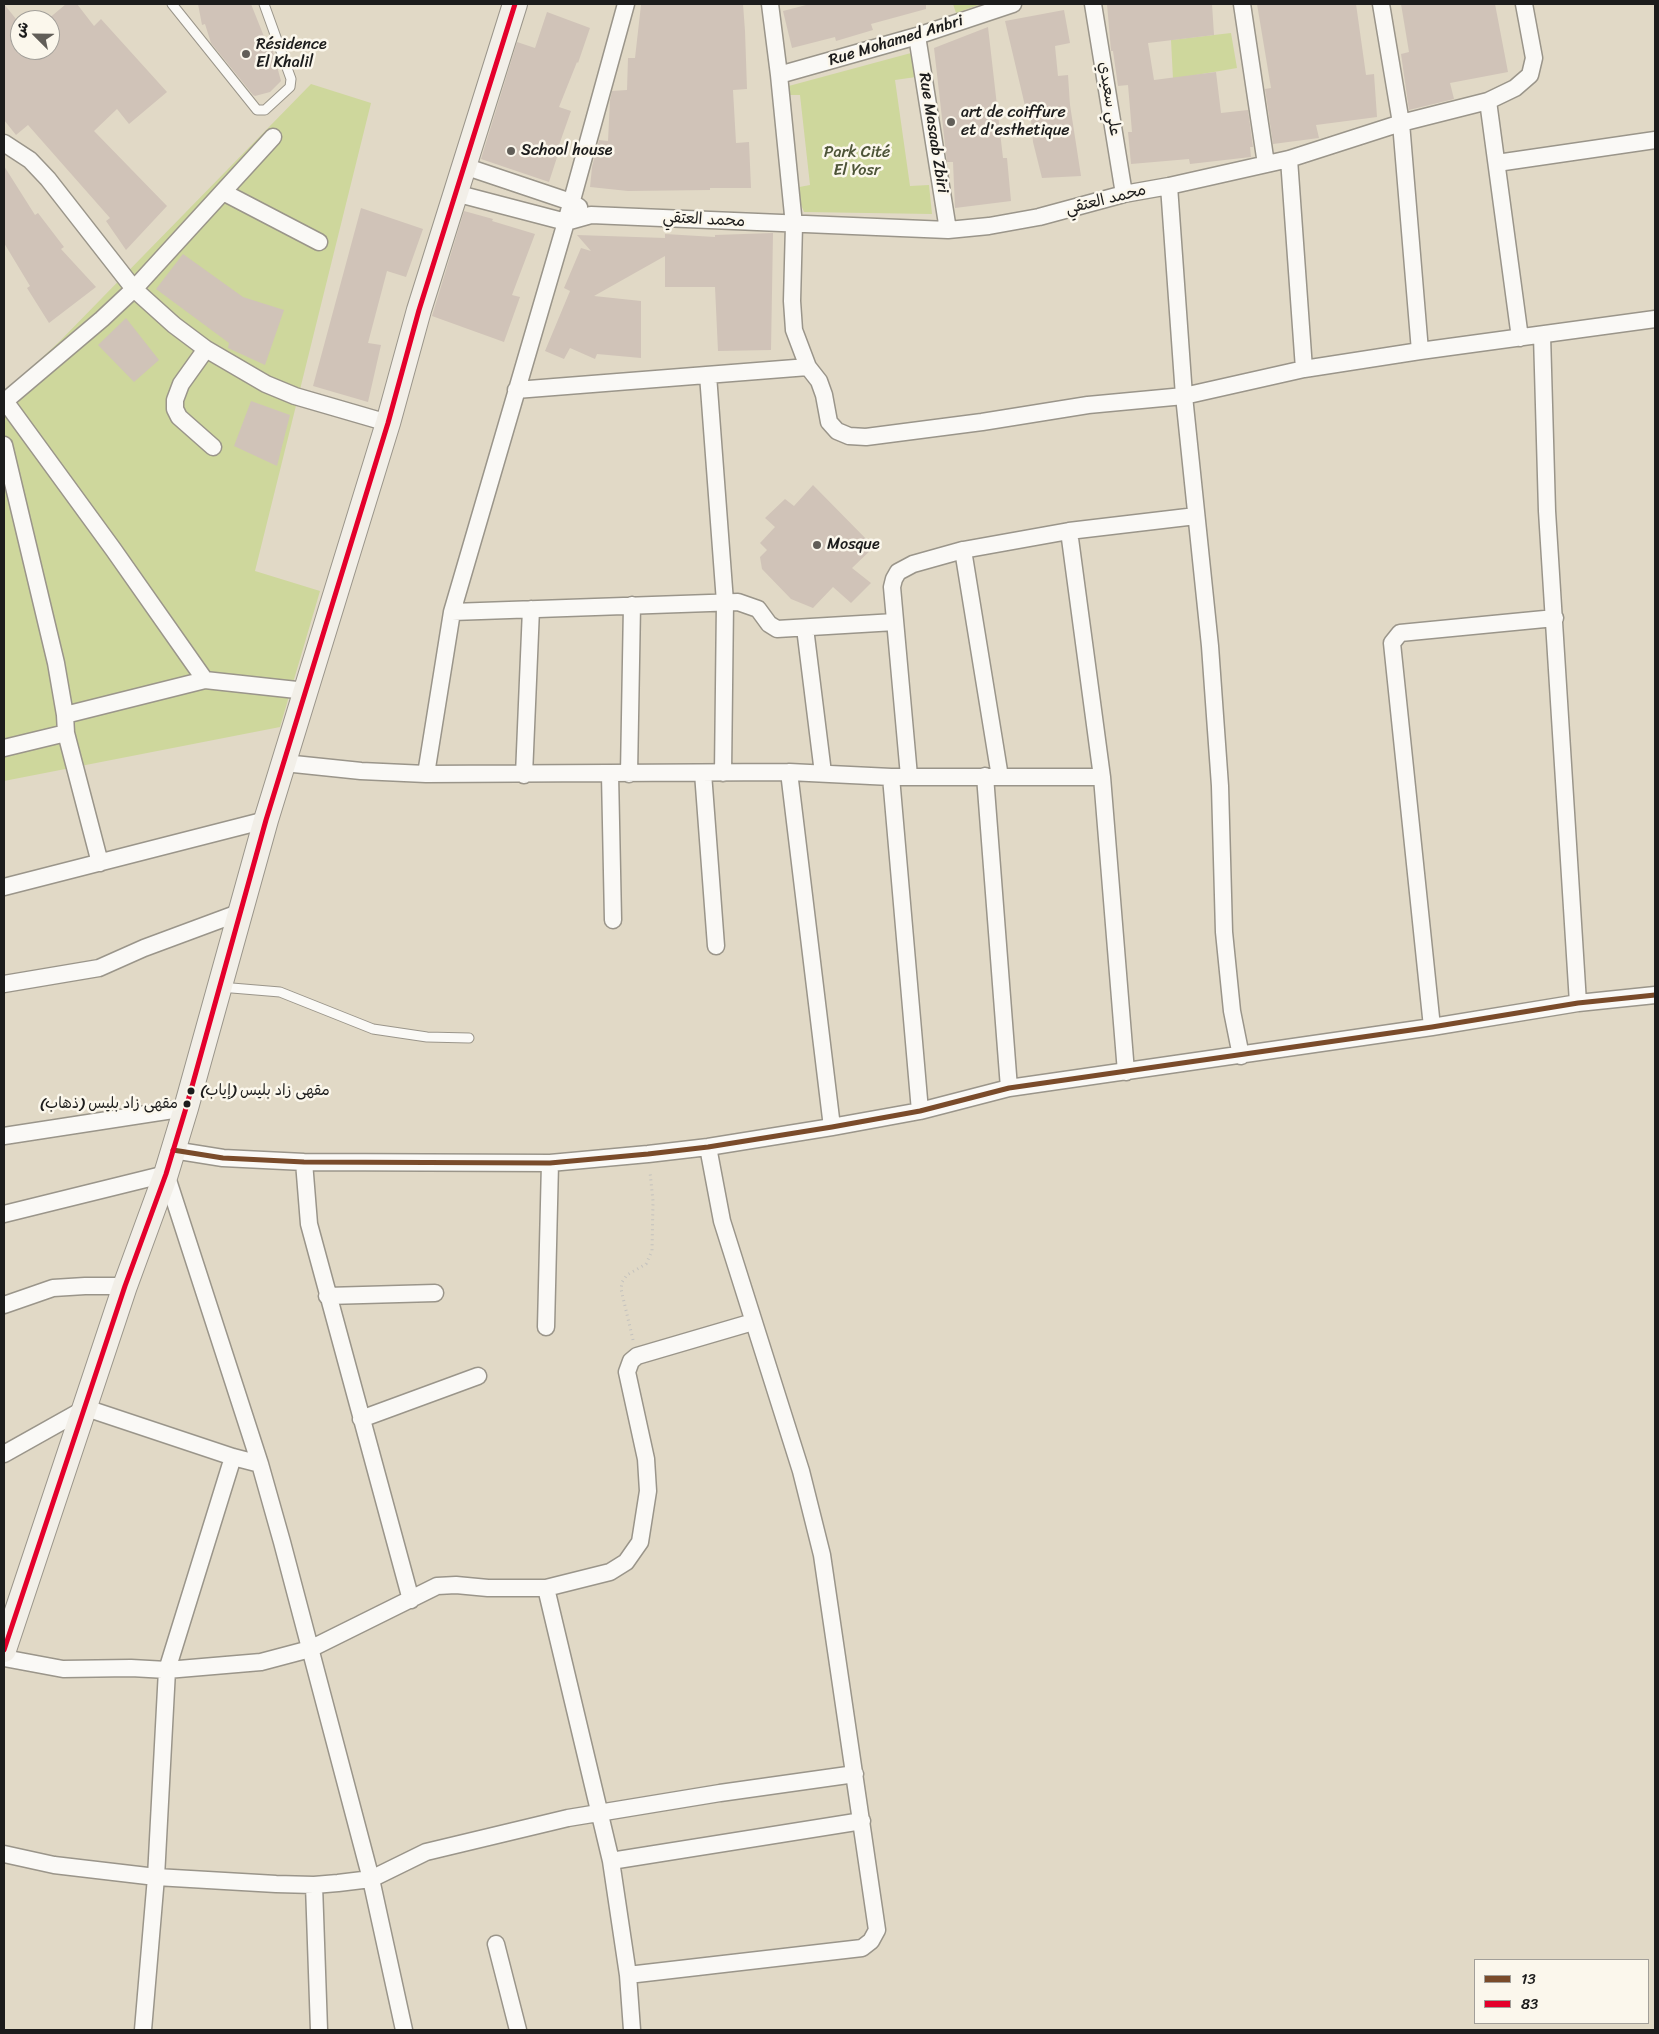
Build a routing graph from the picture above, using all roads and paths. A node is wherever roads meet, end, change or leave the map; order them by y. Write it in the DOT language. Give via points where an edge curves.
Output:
graph roads {
  1 [pos="172,4"];
  2 [pos="264,4"];
  3 [pos="515,4"];
  4 [pos="626,4"];
  5 [pos="770,4"];
  6 [pos="1013,4"];
  7 [pos="1093,4"];
  8 [pos="1242,4"];
  9 [pos="1381,4"];
  10 [pos="1524,4"];
  11 [pos="917,36"];
  12 [pos="779,75"];
  13 [pos="1488,101"];
  14 [pos="1402,123"];
  15 [pos="273,137"];
  16 [pos="1655,140"];
  17 [pos="4,143"];
  18 [pos="1289,159"];
  19 [pos="1497,163"];
  20 [pos="1266,164"];
  21 [pos="464,166"];
  22 [pos="1169,186"];
  23 [pos="223,192"];
  24 [pos="455,193"];
  25 [pos="1124,194"];
  26 [pos="571,202"];
  27 [pos="591,215"];
  28 [pos="566,222"];
  29 [pos="794,224"];
  30 [pos="948,230"];
  31 [pos="319,242"];
  32 [pos="134,289"];
  33 [pos="1655,319"];
  34 [pos="1542,335"];
  35 [pos="1520,338"];
  36 [pos="206,349"];
  37 [pos="1420,351"];
  38 [pos="808,367"];
  39 [pos="1304,369"];
  40 [pos="708,375"];
  41 [pos="516,390"];
  42 [pos="1184,396"];
  43 [pos="5,402"];
  44 [pos="388,423"];
  45 [pos="4,445"];
  46 [pos="213,447"];
  47 [pos="1196,516"];
  48 [pos="1069,531"];
  49 [pos="963,550"];
  50 [pos="725,602"];
  51 [pos="632,606"];
  52 [pos="530,609"];
  53 [pos="452,612"];
  54 [pos="1555,618"];
  55 [pos="895,622"];
  56 [pos="804,628"];
  57 [pos="205,680"];
  58 [pos="306,691"];
  59 [pos="66,715"];
  60 [pos="66,733"];
  61 [pos="4,748"];
  62 [pos="284,763"];
  63 [pos="789,772"];
  64 [pos="703,773"];
  65 [pos="723,773"];
  66 [pos="823,773"];
  67 [pos="426,774"];
  68 [pos="610,774"];
  69 [pos="629,774"];
  70 [pos="524,775"];
  71 [pos="909,776"];
  72 [pos="891,777"];
  73 [pos="992,777"];
  74 [pos="1102,777"];
  75 [pos="266,820"];
  76 [pos="100,863"];
  77 [pos="4,887"];
  78 [pos="241,912"];
  79 [pos="613,920"];
  80 [pos="716,946"];
  81 [pos="4,984"];
  82 [pos="220,987"];
  83 [pos="1655,995"];
  84 [pos="1578,1003"];
  85 [pos="1432,1028"];
  86 [pos="469,1038"];
  87 [pos="1241,1056"];
  88 [pos="1126,1072"];
  89 [pos="1009,1088"];
  90 [pos="186,1108"];
  91 [pos="920,1111"];
  92 [pos="832,1127"];
  93 [pos="4,1136"];
  94 [pos="708,1147"];
  95 [pos="173,1150"];
  96 [pos="648,1154"];
  97 [pos="304,1162"];
  98 [pos="550,1163"];
  99 [pos="166,1174"];
  100 [pos="4,1214"];
  101 [pos="125,1286"];
  102 [pos="435,1293"];
  103 [pos="327,1296"];
  104 [pos="4,1305"];
  105 [pos="753,1322"];
  106 [pos="546,1327"];
  107 [pos="637,1356"];
  108 [pos="478,1376"];
  109 [pos="86,1408"];
  110 [pos="361,1419"];
  111 [pos="4,1454"];
  112 [pos="233,1457"];
  113 [pos="260,1464"];
  114 [pos="546,1588"];
  115 [pos="411,1600"];
  116 [pos="310,1649"];
  117 [pos="4,1650"];
  118 [pos="4,1658"];
  119 [pos="167,1670"];
  120 [pos="855,1774"];
  121 [pos="599,1812"];
  122 [pos="862,1821"];
  123 [pos="4,1854"];
  124 [pos="611,1861"];
  125 [pos="156,1877"];
  126 [pos="372,1879"];
  127 [pos="314,1885"];
  128 [pos="496,1944"];
  129 [pos="628,1975"];
  130 [pos="143,2030"];
  131 [pos="319,2030"];
  132 [pos="404,2030"];
  133 [pos="518,2030"];
  134 [pos="632,2030"];
  1 -- 2 [label="lane" via="257,110 265,110 290,87 291,79"];
  3 -- 21 [label="street"];
  4 -- 26 [label="street"];
  5 -- 12 [label="street"];
  6 -- 11 [label="street, Rue Mohamed Anbri"];
  7 -- 25 [label="street, علي سعيدي"];
  8 -- 20 [label="street"];
  9 -- 14 [label="street"];
  10 -- 13 [label="street, محمد العتقي" via="1534,58 1530,75 1515,88"];
  11 -- 12 [label="street, Rue Mohamed Anbri"];
  11 -- 30 [label="street, Rue Masaab Zbiri"];
  12 -- 29 [label="street"];
  13 -- 14 [label="street, محمد العتقي"];
  13 -- 19 [label="street"];
  14 -- 18 [label="street, محمد العتقي"];
  14 -- 37 [label="street"];
  15 -- 23 [label="street"];
  16 -- 19 [label="street"];
  17 -- 32 [label="street" via="30,160 48,179"];
  18 -- 20 [label="street, محمد العتقي"];
  18 -- 39 [label="street"];
  19 -- 35 [label="street"];
  20 -- 22 [label="street, محمد العتقي"];
  21 -- 24 [label="street"];
  21 -- 26 [label="street"];
  22 -- 25 [label="street, محمد العتقي"];
  22 -- 42 [label="street"];
  23 -- 31 [label="street"];
  23 -- 32 [label="street"];
  24 -- 28 [label="street"];
  24 -- 44 [label="street"];
  25 -- 30 [label="street, محمد العتقي" via="1039,217"];
  26 -- 27 [label="street"];
  26 -- 28 [label="street"];
  27 -- 28 [label="street, محمد العتقي"];
  27 -- 29 [label="street, محمد العتقي"];
  28 -- 41 [label="street"];
  29 -- 30 [label="street, محمد العتقي"];
  29 -- 38 [label="street" via="794,330"];
  32 -- 36 [label="street"];
  32 -- 43 [label="street"];
  33 -- 34 [label="street"];
  34 -- 35 [label="street"];
  34 -- 54 [label="street" via="1547,511"];
  35 -- 37 [label="street"];
  36 -- 44 [label="street" via="266,384 295,396"];
  36 -- 46 [label="street" via="181,384 174,409"];
  37 -- 39 [label="street"];
  38 -- 40 [label="street"];
  38 -- 42 [label="street" via="819,380 830,422 837,431 848,436 866,437 1088,405"];
  39 -- 42 [label="street"];
  40 -- 41 [label="street"];
  40 -- 50 [label="street"];
  41 -- 53 [label="street"];
  42 -- 47 [label="street"];
  43 -- 57 [label="street" via="114,549"];
  44 -- 58 [label="street"];
  45 -- 59 [label="street"];
  47 -- 48 [label="street"];
  47 -- 87 [label="street" via="1220,786 1224,932 1232,1011"];
  48 -- 49 [label="street"];
  48 -- 74 [label="street"];
  49 -- 55 [label="street" via="913,564 898,572 892,588"];
  49 -- 73 [label="street"];
  50 -- 51 [label="street"];
  50 -- 56 [label="street" via="752,605 777,629"];
  50 -- 65 [label="street"];
  51 -- 52 [label="street"];
  51 -- 69 [label="street"];
  52 -- 53 [label="street"];
  52 -- 70 [label="street"];
  53 -- 67 [label="street"];
  54 -- 84 [label="street"];
  54 -- 85 [label="street" via="1400,633 1392,643"];
  55 -- 56 [label="street"];
  55 -- 71 [label="street"];
  56 -- 66 [label="street"];
  57 -- 58 [label="street"];
  57 -- 59 [label="street"];
  58 -- 62 [label="street"];
  59 -- 60 [label="street"];
  60 -- 61 [label="street"];
  60 -- 76 [label="street"];
  62 -- 67 [label="street"];
  62 -- 75 [label="street"];
  63 -- 65 [label="street"];
  63 -- 66 [label="street"];
  63 -- 92 [label="street"];
  64 -- 65 [label="street"];
  64 -- 69 [label="street"];
  64 -- 80 [label="street"];
  66 -- 72 [label="street"];
  67 -- 70 [label="street"];
  68 -- 69 [label="street"];
  68 -- 70 [label="street"];
  68 -- 79 [label="street"];
  71 -- 72 [label="street"];
  71 -- 73 [label="street"];
  72 -- 91 [label="street"];
  73 -- 74 [label="street"];
  73 -- 89 [label="street"];
  74 -- 88 [label="street"];
  75 -- 76 [label="street"];
  75 -- 78 [label="street"];
  76 -- 77 [label="street"];
  78 -- 81 [label="street" via="99,968"];
  78 -- 82 [label="street"];
  82 -- 86 [label="lane" via="280,992 373,1029 427,1037"];
  82 -- 90 [label="street"];
  83 -- 84 [label="street"];
  84 -- 85 [label="street"];
  85 -- 87 [label="street"];
  87 -- 88 [label="street"];
  88 -- 89 [label="street"];
  89 -- 91 [label="street"];
  90 -- 93 [label="street"];
  90 -- 95 [label="street"];
  91 -- 92 [label="street"];
  92 -- 94 [label="street"];
  94 -- 96 [label="street"];
  94 -- 105 [label="street" via="722,1221"];
  95 -- 97 [label="street" via="223,1158"];
  95 -- 99 [label="street"];
  96 -- 98 [label="street"];
  96 -- 107 [label="path" via="653,1201 652,1251 646,1264 627,1275 620,1289"];
  97 -- 98 [label="street"];
  97 -- 103 [label="street" via="308,1224"];
  98 -- 106 [label="street"];
  99 -- 100 [label="street"];
  99 -- 101 [label="street"];
  99 -- 113 [label="street"];
  101 -- 104 [label="street" via="53,1288"];
  101 -- 109 [label="street"];
  102 -- 103 [label="street"];
  103 -- 110 [label="street"];
  105 -- 107 [label="street"];
  105 -- 120 [label="street" via="801,1471 822,1555"];
  107 -- 114 [label="street" via="631,1361 628,1372 646,1459 648,1491 640,1542 626,1562 610,1572"];
  108 -- 110 [label="street"];
  109 -- 111 [label="street"];
  109 -- 112 [label="street"];
  109 -- 117 [label="street"];
  110 -- 115 [label="street"];
  112 -- 113 [label="street"];
  112 -- 119 [label="street"];
  113 -- 116 [label="street"];
  114 -- 115 [label="street" via="488,1588 456,1584 437,1586"];
  114 -- 121 [label="street"];
  115 -- 116 [label="street"];
  116 -- 119 [label="street" via="261,1662"];
  116 -- 126 [label="street"];
  118 -- 119 [label="street" via="63,1669"];
  119 -- 125 [label="street"];
  120 -- 121 [label="street"];
  120 -- 122 [label="street"];
  121 -- 124 [label="street"];
  121 -- 126 [label="street" via="426,1852"];
  122 -- 124 [label="street"];
  122 -- 129 [label="street" via="877,1930 871,1942 862,1948"];
  123 -- 125 [label="street" via="54,1865"];
  124 -- 129 [label="street"];
  125 -- 127 [label="street"];
  125 -- 130 [label="street"];
  126 -- 127 [label="street"];
  126 -- 132 [label="street"];
  127 -- 131 [label="street"];
  128 -- 133 [label="street"];
  129 -- 134 [label="street"];
}
